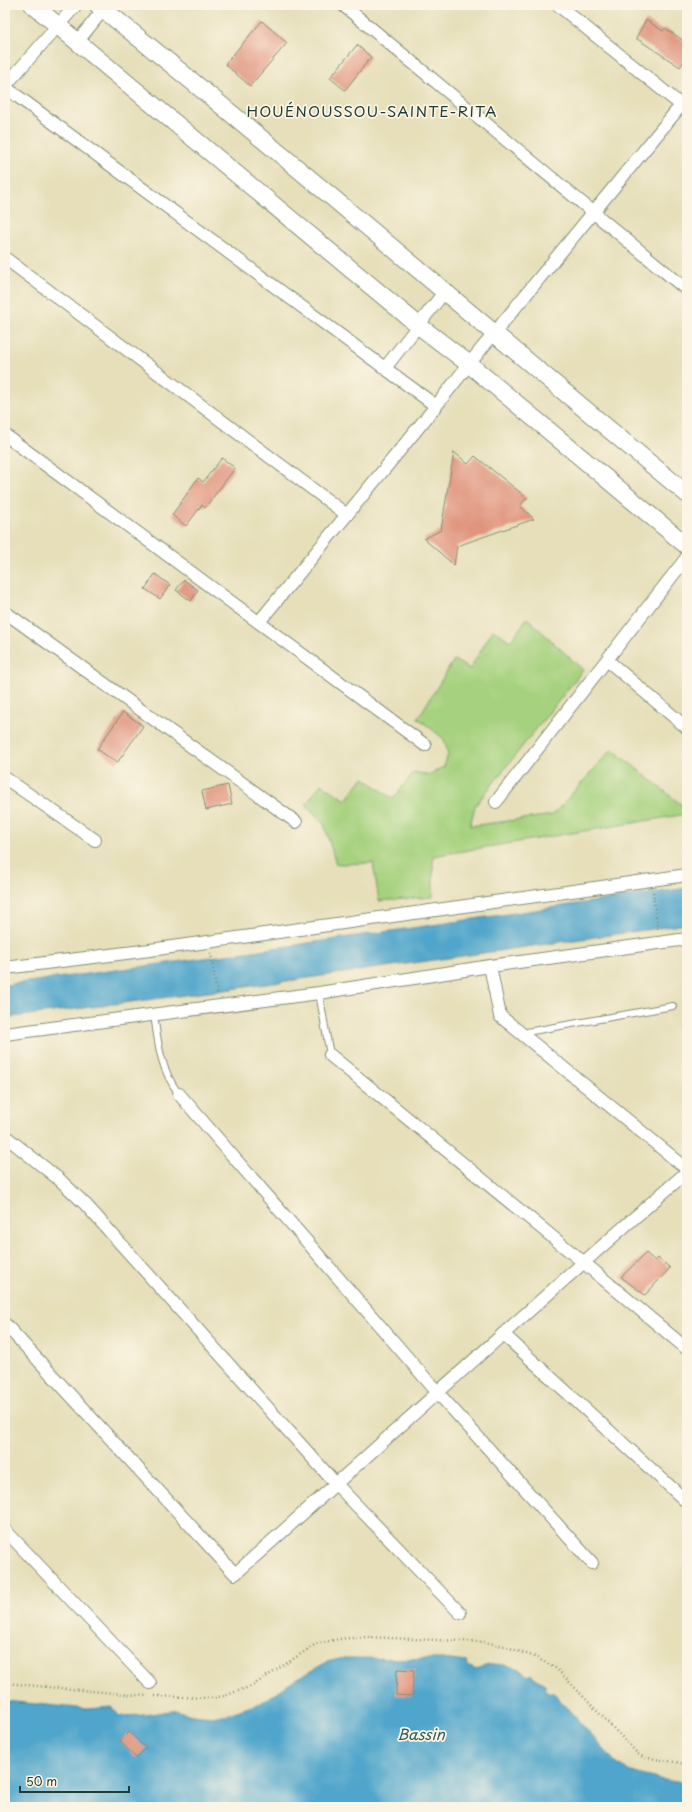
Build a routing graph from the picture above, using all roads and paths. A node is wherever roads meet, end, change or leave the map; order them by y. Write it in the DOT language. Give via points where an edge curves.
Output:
graph roads {
  1 [pos="33,5"];
  2 [pos="76,5"];
  3 [pos="343,5"];
  4 [pos="558,5"];
  5 [pos="103,6"];
  6 [pos="58,26"];
  7 [pos="77,42"];
  8 [pos="5,86"];
  9 [pos="684,102"];
  10 [pos="594,212"];
  11 [pos="5,258"];
  12 [pos="687,290"];
  13 [pos="445,291"];
  14 [pos="418,324"];
  15 [pos="495,332"];
  16 [pos="468,364"];
  17 [pos="385,368"];
  18 [pos="436,406"];
  19 [pos="5,435"];
  20 [pos="687,494"];
  21 [pos="347,515"];
  22 [pos="687,546"];
  23 [pos="687,557"];
  24 [pos="5,612"];
  25 [pos="259,622"];
  26 [pos="607,660"];
  27 [pos="687,728"];
  28 [pos="425,745"];
  29 [pos="5,778"];
  30 [pos="496,802"];
  31 [pos="296,822"];
  32 [pos="95,840"];
  33 [pos="687,875"];
  34 [pos="653,892"];
  35 [pos="658,929"];
  36 [pos="687,939"];
  37 [pos="212,957"];
  38 [pos="490,966"];
  39 [pos="5,968"];
  40 [pos="216,991"];
  41 [pos="319,993"];
  42 [pos="673,1006"];
  43 [pos="154,1014"];
  44 [pos="520,1033"];
  45 [pos="5,1034"];
  46 [pos="330,1055"];
  47 [pos="179,1094"];
  48 [pos="5,1136"];
  49 [pos="687,1169"];
  50 [pos="687,1172"];
  51 [pos="583,1262"];
  52 [pos="5,1324"];
  53 [pos="503,1334"];
  54 [pos="687,1349"];
  55 [pos="438,1393"];
  56 [pos="336,1484"];
  57 [pos="687,1502"];
  58 [pos="5,1530"];
  59 [pos="592,1563"];
  60 [pos="460,1613"];
  61 [pos="5,1683"];
  62 [pos="150,1683"];
  63 [pos="687,1764"];
  1 -- 6 [label="street"];
  2 -- 6 [label="street"];
  3 -- 10 [label="street"];
  4 -- 9 [label="street"];
  5 -- 7 [label="street"];
  5 -- 13 [label="street"];
  6 -- 7 [label="street"];
  6 -- 8 [label="street"];
  7 -- 14 [label="street"];
  8 -- 17 [label="street"];
  9 -- 10 [label="street"];
  10 -- 12 [label="street"];
  10 -- 15 [label="street"];
  11 -- 21 [label="street"];
  13 -- 14 [label="street"];
  13 -- 15 [label="street"];
  14 -- 16 [label="street"];
  14 -- 17 [label="street"];
  15 -- 16 [label="street"];
  15 -- 20 [label="street" via="576,403"];
  16 -- 18 [label="street"];
  16 -- 22 [label="street"];
  17 -- 18 [label="street"];
  18 -- 21 [label="street"];
  19 -- 25 [label="street"];
  21 -- 25 [label="street"];
  23 -- 26 [label="street"];
  24 -- 31 [label="street"];
  25 -- 28 [label="street"];
  26 -- 27 [label="street"];
  26 -- 30 [label="street"];
  29 -- 32 [label="street"];
  33 -- 39 [label="street"];
  34 -- 35 [label="path"];
  36 -- 38 [label="street"];
  37 -- 40 [label="path"];
  38 -- 41 [label="street"];
  38 -- 44 [label="street" via="500,1016"];
  41 -- 43 [label="street"];
  41 -- 46 [label="lane"];
  42 -- 44 [label="lane"];
  43 -- 45 [label="street"];
  43 -- 47 [label="lane" via="159,1054 170,1082"];
  44 -- 49 [label="street"];
  46 -- 51 [label="street"];
  47 -- 55 [label="street"];
  48 -- 56 [label="street" via="60,1180 86,1205"];
  50 -- 51 [label="street"];
  51 -- 53 [label="street"];
  51 -- 54 [label="street"];
  52 -- 56 [label="street" via="235,1574"];
  53 -- 55 [label="street"];
  53 -- 57 [label="street"];
  55 -- 56 [label="street"];
  55 -- 59 [label="street"];
  56 -- 60 [label="street"];
  58 -- 62 [label="street"];
  61 -- 63 [label="path" via="127,1695 211,1698 252,1686 316,1644 326,1641 364,1637 484,1642 529,1655 557,1669 638,1754"];
}
